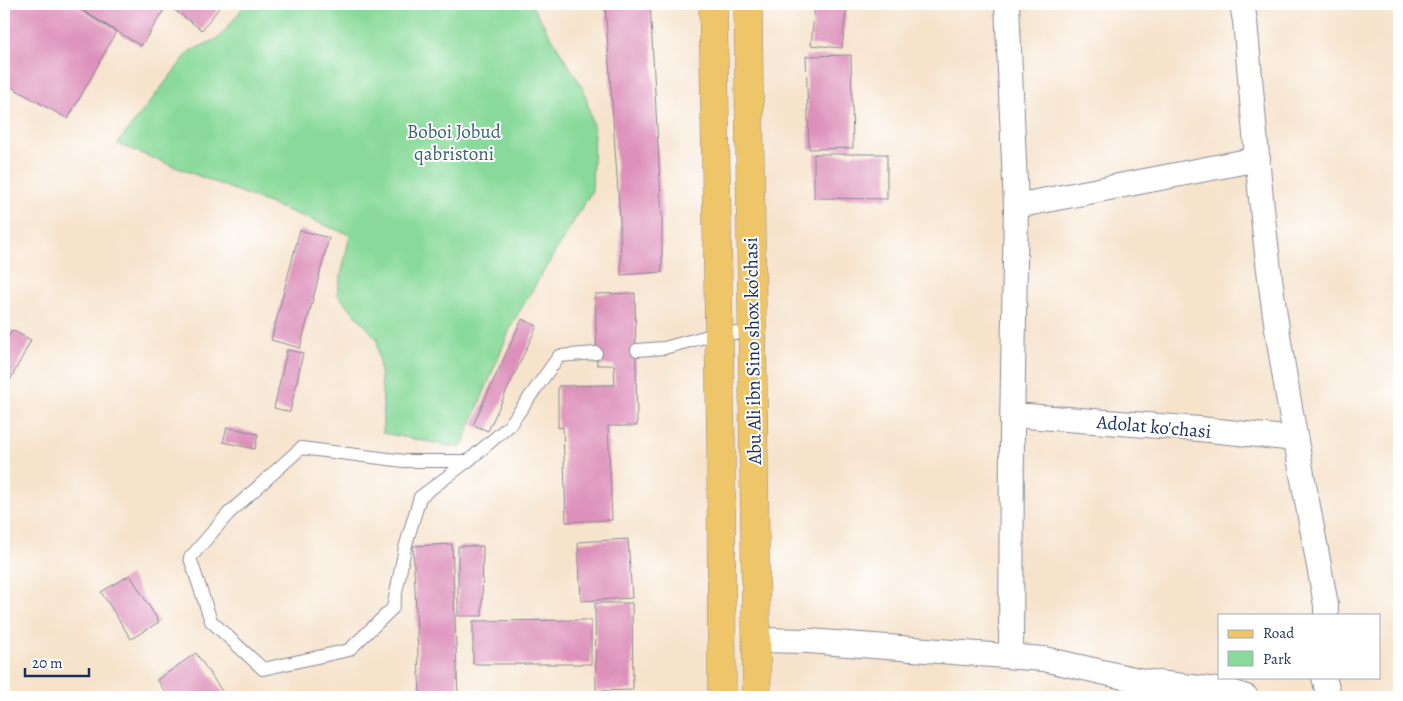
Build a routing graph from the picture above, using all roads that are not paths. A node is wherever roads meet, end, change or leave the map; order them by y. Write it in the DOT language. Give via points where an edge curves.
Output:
graph roads {
  1 [pos="714,4"];
  2 [pos="748,4"];
  3 [pos="1006,4"];
  4 [pos="1242,4"];
  5 [pos="1258,159"];
  6 [pos="1016,206"];
  7 [pos="719,333"];
  8 [pos="751,333"];
  9 [pos="637,350"];
  10 [pos="596,353"];
  11 [pos="1014,415"];
  12 [pos="1295,439"];
  13 [pos="468,461"];
  14 [pos="1326,614"];
  15 [pos="757,640"];
  16 [pos="1011,656"];
  17 [pos="1324,678"];
  18 [pos="722,697"];
  19 [pos="757,697"];
  20 [pos="1246,697"];
  21 [pos="1329,697"];
  1 -- 7 [label="main road, Abu Ali ibn Sino shox ko'chasi"];
  2 -- 8 [label="main road, Abu Ali ibn Sino shox ko'chasi"];
  3 -- 6 [label="street"];
  4 -- 5 [label="street"];
  5 -- 6 [label="street"];
  5 -- 12 [label="street" via="1275,314"];
  6 -- 11 [label="street"];
  7 -- 8 [label="lane"];
  7 -- 9 [label="lane" via="664,348"];
  7 -- 18 [label="main road, Abu Ali ibn Sino shox ko'chasi"];
  8 -- 15 [label="main road, Abu Ali ibn Sino shox ko'chasi"];
  10 -- 13 [label="lane" via="559,356 509,426"];
  11 -- 12 [label="street, Adolat ko'chasi"];
  11 -- 16 [label="street"];
  12 -- 14 [label="street" via="1308,498"];
  13 -- 13 [label="lane" via="420,497 392,608 349,650 264,669 211,621 190,558 228,514 301,448 404,461"];
  15 -- 16 [label="street"];
  15 -- 19 [label="main road, Abu Ali ibn Sino shox ko'chasi"];
  16 -- 20 [label="street" via="1044,659 1142,681 1232,692"];
  17 -- 21 [label="street"];
}
